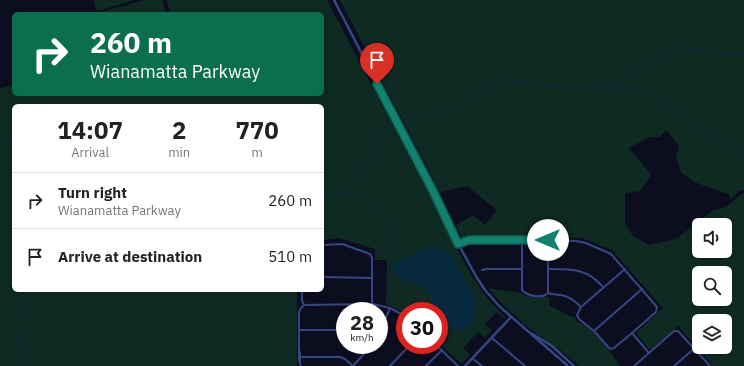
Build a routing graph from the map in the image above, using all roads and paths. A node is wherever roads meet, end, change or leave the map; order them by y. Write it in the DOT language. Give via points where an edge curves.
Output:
graph roads {
  1 [pos="334,0"];
  2 [pos="522,240"];
  3 [pos="548,240"];
  4 [pos="458,244"];
  5 [pos="324,245"];
  6 [pos="522,269"];
  7 [pos="548,269"];
  8 [pos="625,269"];
  9 [pos="482,270"];
  10 [pos="324,278"];
  11 [pos="372,278"];
  12 [pos="603,288"];
  13 [pos="642,289"];
  14 [pos="302,292"];
  15 [pos="548,293"];
  16 [pos="372,302"];
  17 [pos="304,305"];
  18 [pos="336,305"];
  19 [pos="581,307"];
  20 [pos="390,308"];
  21 [pos="396,311"];
  22 [pos="388,313"];
  23 [pos="511,317"];
  24 [pos="300,330"];
  25 [pos="336,330"];
  26 [pos="594,330"];
  27 [pos="529,332"];
  28 [pos="632,333"];
  29 [pos="492,338"];
  30 [pos="692,345"];
  31 [pos="300,351"];
  32 [pos="692,351"];
  33 [pos="649,353"];
  34 [pos="364,354"];
  35 [pos="401,354"];
  36 [pos="438,354"];
  37 [pos="446,354"];
  38 [pos="700,354"];
  39 [pos="301,357"];
  40 [pos="472,358"];
  41 [pos="301,365"];
  42 [pos="353,366"];
  43 [pos="390,366"];
  44 [pos="426,366"];
  45 [pos="458,366"];
  46 [pos="465,366"];
  47 [pos="482,366"];
  48 [pos="525,366"];
  49 [pos="568,366"];
  50 [pos="574,366"];
  51 [pos="634,366"];
  52 [pos="674,366"];
  53 [pos="710,366"];
  1 -- 4 [label="street"];
  2 -- 3 [label="street"];
  2 -- 4 [label="street" via="469,240"];
  2 -- 6 [label="street"];
  3 -- 7 [label="street"];
  3 -- 8 [label="street" via="586,243 610,254"];
  4 -- 23 [label="street" via="485,290"];
  5 -- 11 [label="street" via="339,244 369,252 372,258"];
  6 -- 9 [label="street"];
  6 -- 15 [label="street" via="523,292 536,296 545,296"];
  7 -- 12 [label="street" via="579,271 593,277"];
  7 -- 15 [label="street"];
  8 -- 12 [label="street"];
  8 -- 13 [label="street"];
  10 -- 11 [label="street"];
  11 -- 16 [label="street"];
  12 -- 19 [label="street"];
  13 -- 26 [label="street"];
  13 -- 28 [label="street" via="657,306 657,310"];
  14 -- 17 [label="street"];
  15 -- 19 [label="street" via="564,296"];
  17 -- 18 [label="street"];
  17 -- 24 [label="street" via="299,311"];
  19 -- 26 [label="street" via="577,314 578,318"];
  20 -- 21 [label="street"];
  20 -- 22 [label="street"];
  23 -- 27 [label="street"];
  23 -- 29 [label="street"];
  24 -- 25 [label="street"];
  24 -- 31 [label="street"];
  26 -- 28 [label="street" via="612,349"];
  27 -- 49 [label="street"];
  27 -- 50 [label="street" via="552,346"];
  28 -- 33 [label="street"];
  29 -- 40 [label="street"];
  29 -- 48 [label="street"];
  30 -- 33 [label="street" via="677,330"];
  31 -- 39 [label="street"];
  31 -- 41 [label="street"];
  32 -- 52 [label="street"];
  33 -- 51 [label="street"];
  34 -- 42 [label="street"];
  35 -- 43 [label="street"];
  36 -- 44 [label="street"];
  37 -- 45 [label="street"];
  38 -- 53 [label="street"];
  39 -- 41 [label="street"];
  39 -- 42 [label="street" via="340,357"];
  40 -- 46 [label="street"];
  40 -- 47 [label="street"];
}
